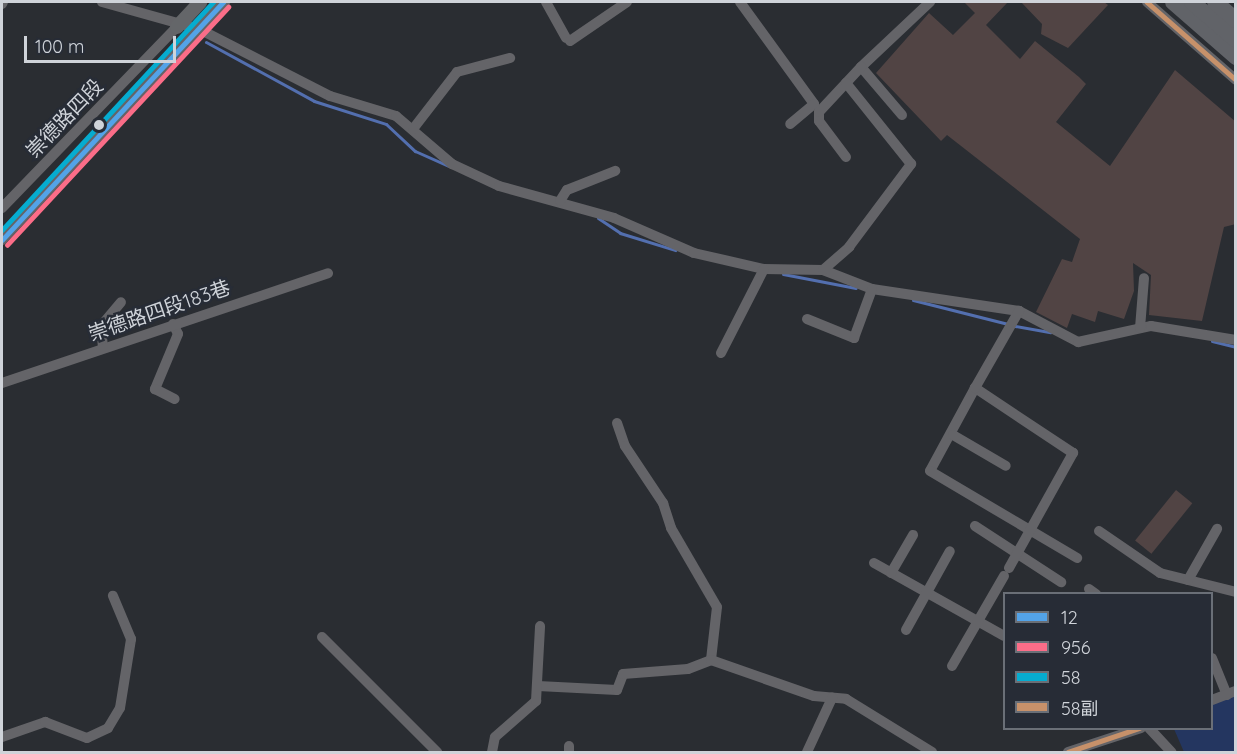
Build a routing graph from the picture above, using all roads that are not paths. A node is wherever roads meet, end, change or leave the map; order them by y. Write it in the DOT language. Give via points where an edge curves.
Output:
graph roads {
  1 [pos="102,2"];
  2 [pos="200,2"];
  3 [pos="223,2"];
  4 [pos="546,2"];
  5 [pos="627,2"];
  6 [pos="740,2"];
  7 [pos="930,2"];
  8 [pos="1147,2"];
  9 [pos="1173,2"];
  10 [pos="1192,2"];
  11 [pos="1215,2"];
  12 [pos="1236,20"];
  13 [pos="177,27"];
  14 [pos="199,29"];
  15 [pos="1236,40"];
  16 [pos="1236,57"];
  17 [pos="510,58"];
  18 [pos="861,68"];
  19 [pos="1236,80"];
  20 [pos="846,83"];
  21 [pos="902,115"];
  22 [pos="790,124"];
  23 [pos="412,129"];
  24 [pos="846,157"];
  25 [pos="615,171"];
  26 [pos="560,201"];
  27 [pos="2,208"];
  28 [pos="2,240"];
  29 [pos="764,269"];
  30 [pos="823,270"];
  31 [pos="328,273"];
  32 [pos="1144,278"];
  33 [pos="872,289"];
  34 [pos="121,302"];
  35 [pos="1018,311"];
  36 [pos="807,319"];
  37 [pos="174,324"];
  38 [pos="1140,328"];
  39 [pos="1236,340"];
  40 [pos="103,348"];
  41 [pos="721,353"];
  42 [pos="2,383"];
  43 [pos="975,388"];
  44 [pos="175,399"];
  45 [pos="617,423"];
  46 [pos="953,435"];
  47 [pos="1006,466"];
  48 [pos="975,526"];
  49 [pos="1031,529"];
  50 [pos="1217,529"];
  51 [pos="1099,531"];
  52 [pos="913,535"];
  53 [pos="950,551"];
  54 [pos="1017,555"];
  55 [pos="1077,558"];
  56 [pos="874,563"];
  57 [pos="891,573"];
  58 [pos="1188,580"];
  59 [pos="1061,582"];
  60 [pos="927,592"];
  61 [pos="1236,592"];
  62 [pos="113,596"];
  63 [pos="978,621"];
  64 [pos="540,626"];
  65 [pos="906,630"];
  66 [pos="1003,635"];
  67 [pos="322,637"];
  68 [pos="711,660"];
  69 [pos="1213,660"];
  70 [pos="952,666"];
  71 [pos="537,686"];
  72 [pos="1231,693"];
  73 [pos="832,698"];
  74 [pos="1213,700"];
  75 [pos="1138,730"];
  76 [pos="1150,730"];
  77 [pos="2,737"];
  78 [pos="436,753"];
  79 [pos="492,753"];
  80 [pos="807,753"];
  81 [pos="932,753"];
  82 [pos="1068,753"];
  83 [pos="1171,753"];
  1 -- 13 [label="street"];
  2 -- 13 [label="main road"];
  3 -- 14 [label="main road"];
  4 -- 5 [label="street" via="568,40"];
  6 -- 22 [label="street" via="814,104"];
  7 -- 18 [label="street"];
  8 -- 19 [label="street"];
  9 -- 16 [label="highway"];
  10 -- 15 [label="highway"];
  11 -- 12 [label="highway"];
  13 -- 14 [label="street"];
  13 -- 27 [label="street, 崇德路四段"];
  14 -- 23 [label="street" via="292,79 396,116"];
  14 -- 28 [label="street, 崇德路四段"];
  17 -- 23 [label="street" via="457,72"];
  18 -- 20 [label="street"];
  18 -- 21 [label="street"];
  20 -- 24 [label="street" via="819,112 819,121"];
  20 -- 30 [label="street" via="911,164 849,248"];
  23 -- 26 [label="street" via="452,164 499,186"];
  25 -- 26 [label="street" via="567,190"];
  26 -- 29 [label="street" via="694,253"];
  29 -- 30 [label="street"];
  29 -- 41 [label="street"];
  30 -- 33 [label="street"];
  31 -- 37 [label="street, 崇德路四段183巷"];
  32 -- 38 [label="street"];
  33 -- 35 [label="street"];
  33 -- 36 [label="street" via="854,338"];
  34 -- 40 [label="street" via="101,326"];
  35 -- 38 [label="street" via="1078,342"];
  35 -- 43 [label="street"];
  37 -- 40 [label="street, 崇德路四段183巷"];
  37 -- 44 [label="street" via="178,334 155,389"];
  38 -- 39 [label="street" via="1203,331"];
  40 -- 42 [label="street, 崇德路四段183巷"];
  43 -- 46 [label="street"];
  43 -- 49 [label="street" via="1073,453"];
  45 -- 68 [label="street" via="625,446 663,503 671,528 705,579 717,608"];
  46 -- 47 [label="street"];
  46 -- 49 [label="street" via="930,471"];
  48 -- 54 [label="street"];
  49 -- 54 [label="street"];
  49 -- 55 [label="street"];
  50 -- 58 [label="street"];
  51 -- 58 [label="street" via="1160,573"];
  52 -- 57 [label="street"];
  53 -- 60 [label="street"];
  54 -- 59 [label="street"];
  54 -- 63 [label="street"];
  56 -- 57 [label="street"];
  57 -- 60 [label="street"];
  58 -- 61 [label="street"];
  60 -- 63 [label="street"];
  60 -- 65 [label="street"];
  62 -- 77 [label="street" via="130,639 120,708 108,728 87,738 45,722"];
  63 -- 66 [label="street"];
  63 -- 70 [label="street"];
  64 -- 71 [label="street"];
  67 -- 78 [label="street"];
  68 -- 71 [label="street" via="688,669 623,674 617,690"];
  68 -- 73 [label="street" via="781,687"];
  69 -- 72 [label="street"];
  71 -- 79 [label="street" via="536,702 495,737"];
  72 -- 74 [label="street"];
  73 -- 80 [label="street"];
  73 -- 81 [label="street" via="846,699"];
  75 -- 82 [label="street"];
  76 -- 83 [label="street"];
}
